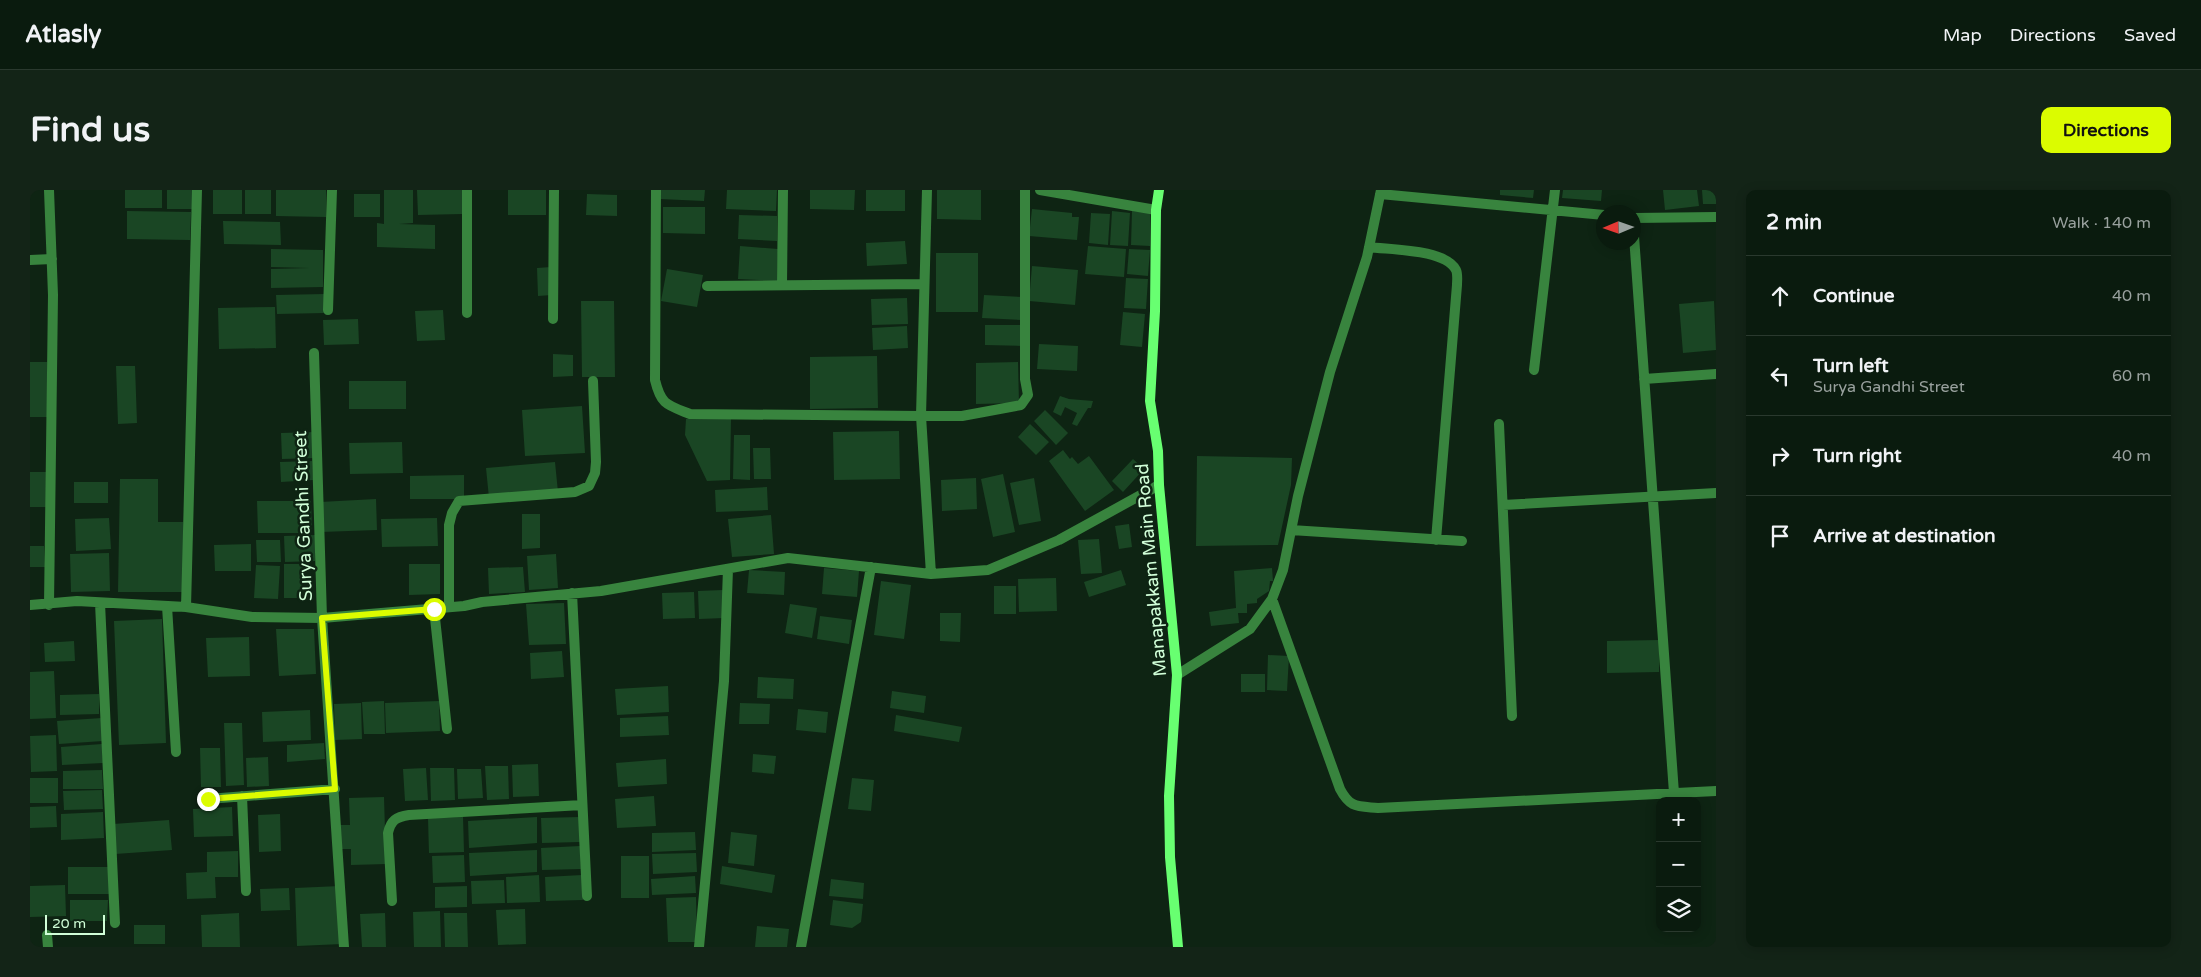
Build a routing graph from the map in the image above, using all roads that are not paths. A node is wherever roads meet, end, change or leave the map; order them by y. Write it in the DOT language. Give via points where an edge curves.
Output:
graph roads {
  1 [pos="49,190"];
  2 [pos="197,190"];
  3 [pos="332,190"];
  4 [pos="467,190"];
  5 [pos="554,190"];
  6 [pos="656,190"];
  7 [pos="783,190"];
  8 [pos="927,190"];
  9 [pos="1025,190"];
  10 [pos="1040,190"];
  11 [pos="1159,190"];
  12 [pos="1555,190"];
  13 [pos="1381,192"];
  14 [pos="1156,210"];
  15 [pos="1552,210"];
  16 [pos="1596,214"];
  17 [pos="1716,217"];
  18 [pos="1641,218"];
  19 [pos="1369,247"];
  20 [pos="1635,250"];
  21 [pos="52,259"];
  22 [pos="30,260"];
  23 [pos="924,284"];
  24 [pos="782,285"];
  25 [pos="707,286"];
  26 [pos="328,310"];
  27 [pos="467,312"];
  28 [pos="553,319"];
  29 [pos="314,352"];
  30 [pos="1534,370"];
  31 [pos="1716,374"];
  32 [pos="1644,379"];
  33 [pos="593,381"];
  34 [pos="921,416"];
  35 [pos="1499,424"];
  36 [pos="1159,484"];
  37 [pos="1716,493"];
  38 [pos="1654,496"];
  39 [pos="1504,505"];
  40 [pos="1290,530"];
  41 [pos="1436,540"];
  42 [pos="1462,541"];
  43 [pos="871,567"];
  44 [pos="728,569"];
  45 [pos="931,574"];
  46 [pos="572,593"];
  47 [pos="1272,599"];
  48 [pos="100,603"];
  49 [pos="30,605"];
  50 [pos="49,605"];
  51 [pos="167,606"];
  52 [pos="186,607"];
  53 [pos="448,608"];
  54 [pos="434,609"];
  55 [pos="322,618"];
  56 [pos="1177,675"];
  57 [pos="1512,716"];
  58 [pos="447,728"];
  59 [pos="176,752"];
  60 [pos="335,789"];
  61 [pos="1716,791"];
  62 [pos="1674,793"];
  63 [pos="242,796"];
  64 [pos="208,799"];
  65 [pos="582,805"];
  66 [pos="246,891"];
  67 [pos="587,896"];
  68 [pos="392,902"];
  69 [pos="115,923"];
  70 [pos="47,935"];
  71 [pos="48,947"];
  72 [pos="344,947"];
  73 [pos="699,947"];
  74 [pos="801,947"];
  75 [pos="1178,947"];
  1 -- 21 [label="street"];
  2 -- 52 [label="street"];
  3 -- 26 [label="street"];
  4 -- 27 [label="street"];
  5 -- 28 [label="street"];
  6 -- 34 [label="street" via="655,380 659,396 669,406 690,414"];
  7 -- 24 [label="street"];
  8 -- 23 [label="street"];
  9 -- 34 [label="street" via="1028,395 1021,405 962,416"];
  10 -- 14 [label="street"];
  11 -- 14 [label="main road, Manapakkam Main Road"];
  12 -- 15 [label="street"];
  13 -- 15 [label="street"];
  13 -- 19 [label="street"];
  14 -- 36 [label="main road, Manapakkam Main Road" via="1150,402 1158,451"];
  15 -- 16 [label="street"];
  15 -- 30 [label="street"];
  17 -- 18 [label="street"];
  19 -- 40 [label="street" via="1330,372"];
  19 -- 41 [label="street" via="1436,255 1457,271"];
  20 -- 32 [label="street"];
  21 -- 22 [label="street"];
  21 -- 50 [label="street"];
  23 -- 24 [label="street"];
  23 -- 34 [label="street"];
  24 -- 25 [label="street"];
  29 -- 55 [label="street, Surya Gandhi Street"];
  31 -- 32 [label="street"];
  32 -- 38 [label="street"];
  33 -- 53 [label="street" via="596,462 589,486 574,492 459,502 449,525"];
  34 -- 45 [label="street"];
  35 -- 39 [label="street"];
  36 -- 45 [label="street" via="1059,540 988,570"];
  36 -- 56 [label="main road, Manapakkam Main Road"];
  37 -- 38 [label="street"];
  38 -- 39 [label="street"];
  38 -- 62 [label="street"];
  39 -- 57 [label="street"];
  40 -- 41 [label="street"];
  40 -- 47 [label="street" via="1283,570"];
  41 -- 42 [label="street"];
  43 -- 44 [label="street" via="788,558"];
  43 -- 45 [label="street"];
  43 -- 74 [label="street"];
  44 -- 46 [label="street"];
  44 -- 73 [label="street" via="724,681"];
  46 -- 53 [label="street"];
  46 -- 65 [label="street"];
  47 -- 56 [label="street" via="1250,629"];
  47 -- 62 [label="street" via="1340,789 1346,801 1355,806 1378,808"];
  48 -- 50 [label="street"];
  48 -- 51 [label="street"];
  48 -- 69 [label="street"];
  49 -- 50 [label="street"];
  51 -- 52 [label="street"];
  51 -- 59 [label="street"];
  52 -- 55 [label="street" via="252,617"];
  53 -- 54 [label="street"];
  54 -- 55 [label="street"];
  54 -- 58 [label="street"];
  55 -- 60 [label="street, Surya Gandhi Street"];
  56 -- 75 [label="main road, Manapakkam Main Road" via="1169,796 1170,857"];
  60 -- 63 [label="street"];
  60 -- 72 [label="street, Surya Gandhi Street"];
  61 -- 62 [label="street"];
  63 -- 64 [label="street"];
  63 -- 66 [label="street"];
  65 -- 67 [label="street"];
  65 -- 68 [label="street" via="397,817 390,824 388,833"];
  70 -- 71 [label="street"];
}
